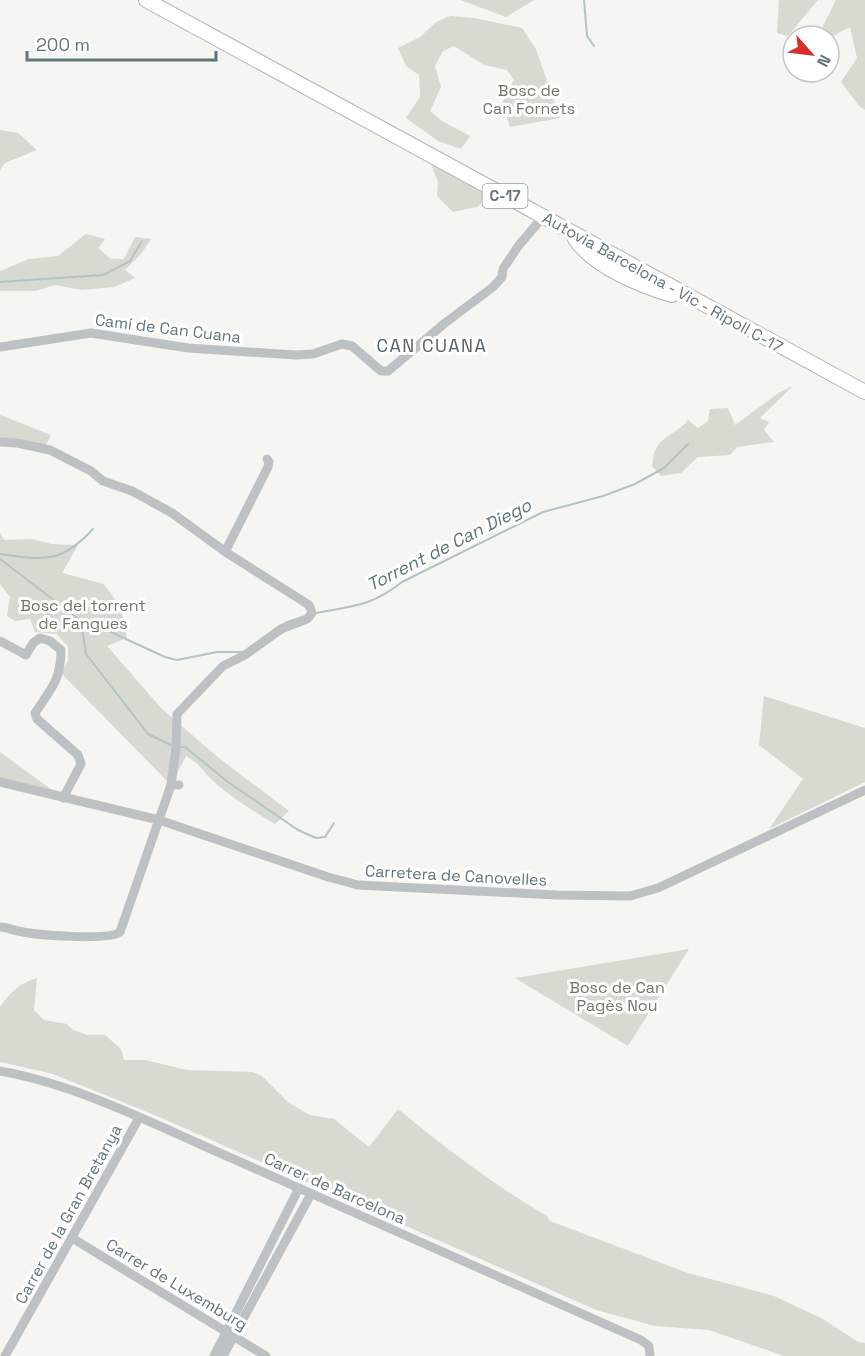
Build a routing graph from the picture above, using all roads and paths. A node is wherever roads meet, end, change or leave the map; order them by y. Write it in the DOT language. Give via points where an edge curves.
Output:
graph roads {
  1 [pos="146,0"];
  2 [pos="163,0"];
  3 [pos="543,217"];
  4 [pos="0,347"];
  5 [pos="815,365"];
  6 [pos="865,384"];
  7 [pos="865,392"];
  8 [pos="865,397"];
  9 [pos="0,442"];
  10 [pos="267,459"];
  11 [pos="227,553"];
  12 [pos="0,640"];
  13 [pos="0,782"];
  14 [pos="865,790"];
  15 [pos="63,798"];
  16 [pos="159,820"];
  17 [pos="0,927"];
  18 [pos="0,1071"];
  19 [pos="139,1118"];
  20 [pos="299,1188"];
  21 [pos="311,1194"];
  22 [pos="72,1238"];
  23 [pos="230,1333"];
  24 [pos="650,1352"];
  25 [pos="6,1356"];
  26 [pos="214,1356"];
  27 [pos="223,1356"];
  28 [pos="266,1356"];
  1 -- 3 [label="highway, Autovia Barcelona - Vic - Ripoll C-17 / C-17"];
  2 -- 6 [label="highway, Autovia Barcelona - Vic - Ripoll C-17 / C-17"];
  3 -- 4 [label="street, Camí de Can Cuana" via="519,245 493,287 388,371 381,371 352,346 342,344 296,355 188,348 91,333"];
  3 -- 5 [label="highway, Autovia Barcelona - Vic - Ripoll C-17 / C-17" via="571,232 581,248 605,265 644,286 672,295 679,291"];
  5 -- 7 [label="highway, Autovia Barcelona - Vic - Ripoll C-17"];
  5 -- 8 [label="highway" via="850,394"];
  9 -- 11 [label="street" via="50,450 103,481 132,491 172,513"];
  10 -- 11 [label="street" via="268,467"];
  11 -- 16 [label="street" via="309,605 312,613 223,666 177,714 175,785"];
  12 -- 15 [label="street" via="26,655 40,638 61,650 58,679 35,713 78,755 81,764"];
  13 -- 15 [label="street, Carretera de Canovelles"];
  14 -- 16 [label="street, Carretera de Canovelles" via="658,888 630,896 358,885"];
  15 -- 16 [label="street, Carretera de Canovelles"];
  16 -- 17 [label="street" via="120,933 94,937"];
  18 -- 19 [label="street, Carrer de Barcelona" via="70,1090"];
  19 -- 20 [label="street, Carrer de Barcelona"];
  19 -- 22 [label="street, Carrer de la Gran Bretanya"];
  20 -- 21 [label="street, Carrer de Barcelona"];
  20 -- 23 [label="street"];
  21 -- 23 [label="street"];
  21 -- 24 [label="street, Carrer de Barcelona" via="641,1340"];
  22 -- 23 [label="street, Carrer de Luxemburg"];
  22 -- 25 [label="street, Carrer de la Gran Bretanya"];
  23 -- 26 [label="street"];
  23 -- 27 [label="street"];
  23 -- 28 [label="street, Carrer de Luxemburg"];
}
